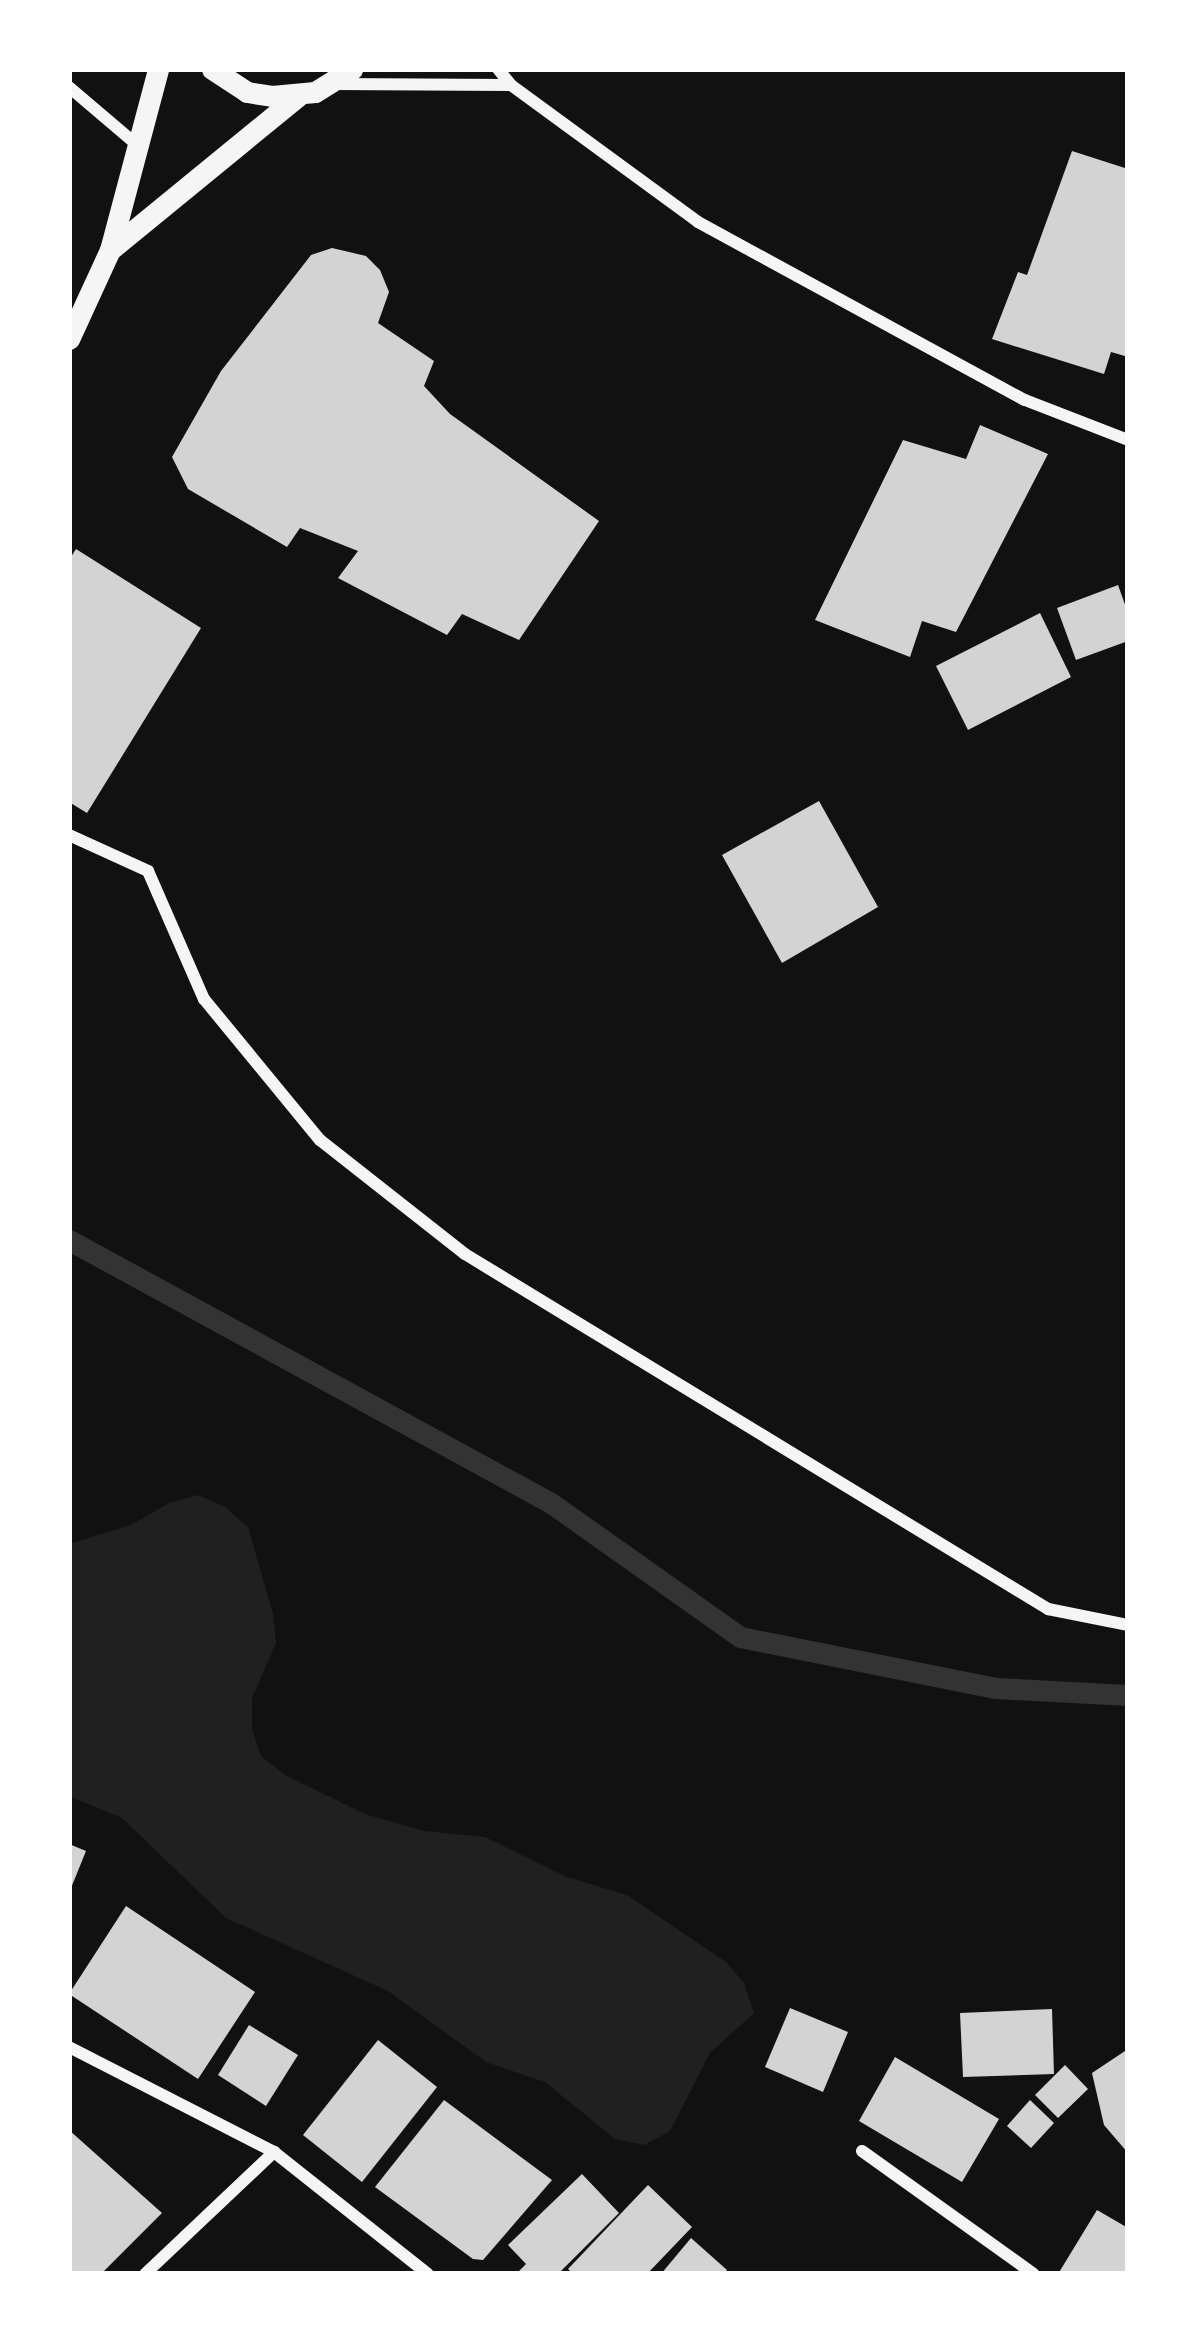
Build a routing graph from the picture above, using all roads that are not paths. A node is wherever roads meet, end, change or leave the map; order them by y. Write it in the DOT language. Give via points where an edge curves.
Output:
graph roads {
  1 [pos="158,69"];
  2 [pos="212,69"];
  3 [pos="352,69"];
  4 [pos="498,69"];
  5 [pos="332,85"];
  6 [pos="512,85"];
  7 [pos="69,87"];
  8 [pos="298,96"];
  9 [pos="136,144"];
  10 [pos="110,250"];
  11 [pos="69,339"];
  12 [pos="1128,440"];
  13 [pos="69,835"];
  14 [pos="1128,1625"];
  15 [pos="69,2047"];
  16 [pos="862,2151"];
  17 [pos="274,2152"];
  18 [pos="145,2274"];
  19 [pos="428,2274"];
  20 [pos="1034,2274"];
  1 -- 9 [label="street"];
  2 -- 8 [label="street" via="248,92"];
  3 -- 5 [label="street"];
  4 -- 6 [label="street"];
  5 -- 6 [label="street"];
  5 -- 8 [label="street"];
  6 -- 12 [label="street" via="698,222 1025,400"];
  7 -- 9 [label="street"];
  8 -- 10 [label="street"];
  9 -- 10 [label="street"];
  10 -- 11 [label="street"];
  13 -- 14 [label="street" via="148,871 204,999 305,1122 465,1254 1048,1610"];
  15 -- 17 [label="street"];
  16 -- 20 [label="street"];
  17 -- 18 [label="street"];
  17 -- 19 [label="street"];
}
